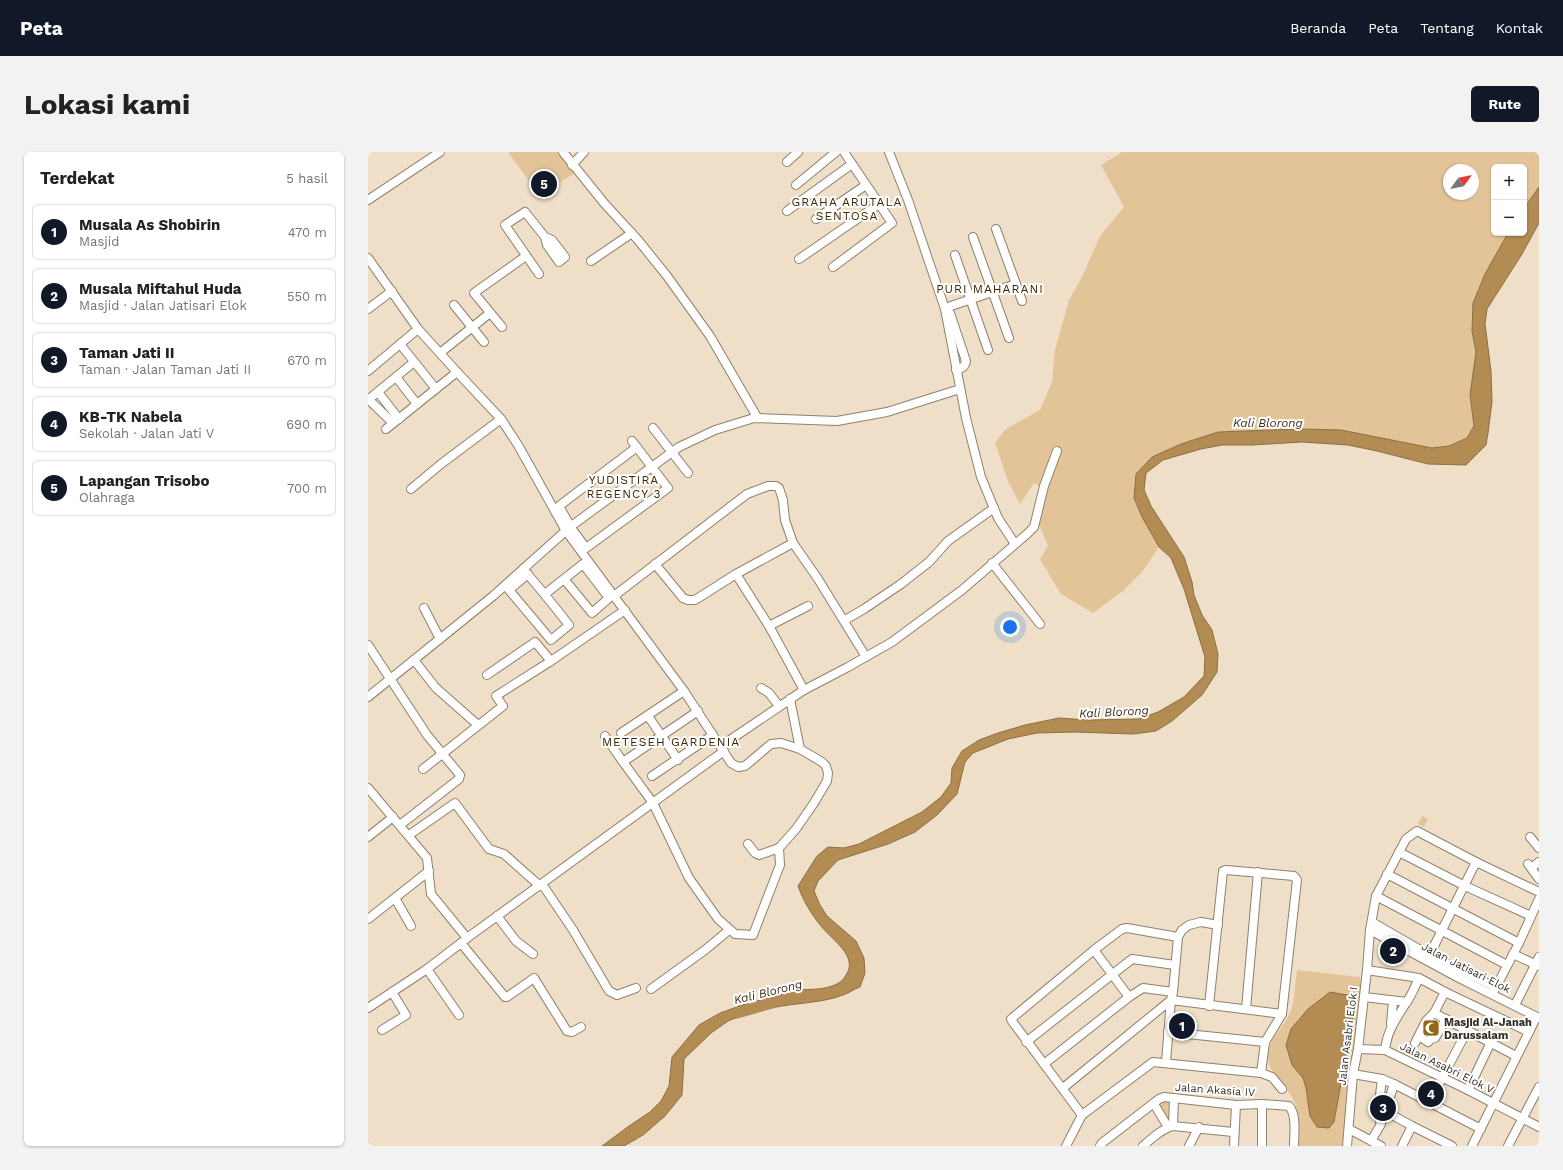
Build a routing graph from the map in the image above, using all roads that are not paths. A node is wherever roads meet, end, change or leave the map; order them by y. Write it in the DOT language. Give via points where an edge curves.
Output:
graph roads {
  1 [pos="440,152"];
  2 [pos="563,152"];
  3 [pos="584,152"];
  4 [pos="798,152"];
  5 [pos="836,152"];
  6 [pos="844,152"];
  7 [pos="889,152"];
  8 [pos="787,162"];
  9 [pos="852,164"];
  10 [pos="572,165"];
  11 [pos="796,185"];
  12 [pos="866,185"];
  13 [pos="368,200"];
  14 [pos="879,204"];
  15 [pos="787,211"];
  16 [pos="816,219"];
  17 [pos="996,229"];
  18 [pos="632,233"];
  19 [pos="545,237"];
  20 [pos="973,237"];
  21 [pos="955,255"];
  22 [pos="526,256"];
  23 [pos="368,258"];
  24 [pos="799,259"];
  25 [pos="590,261"];
  26 [pos="833,267"];
  27 [pos="938,273"];
  28 [pos="539,274"];
  29 [pos="1016,284"];
  30 [pos="392,291"];
  31 [pos="993,291"];
  32 [pos="970,299"];
  33 [pos="1022,301"];
  34 [pos="454,305"];
  35 [pos="948,307"];
  36 [pos="368,309"];
  37 [pos="490,313"];
  38 [pos="472,328"];
  39 [pos="502,328"];
  40 [pos="418,329"];
  41 [pos="1009,338"];
  42 [pos="484,342"];
  43 [pos="400,344"];
  44 [pos="988,350"];
  45 [pos="440,353"];
  46 [pos="414,362"];
  47 [pos="368,370"];
  48 [pos="956,370"];
  49 [pos="457,372"];
  50 [pos="396,377"];
  51 [pos="436,389"];
  52 [pos="960,389"];
  53 [pos="378,392"];
  54 [pos="368,399"];
  55 [pos="417,404"];
  56 [pos="757,417"];
  57 [pos="501,419"];
  58 [pos="396,421"];
  59 [pos="653,428"];
  60 [pos="386,429"];
  61 [pos="1057,451"];
  62 [pos="672,453"];
  63 [pos="653,468"];
  64 [pos="688,473"];
  65 [pos="411,489"];
  66 [pos="994,508"];
  67 [pos="569,529"];
  68 [pos="793,544"];
  69 [pos="1014,544"];
  70 [pos="992,563"];
  71 [pos="655,564"];
  72 [pos="526,571"];
  73 [pos="736,574"];
  74 [pos="564,579"];
  75 [pos="545,594"];
  76 [pos="614,596"];
  77 [pos="808,606"];
  78 [pos="424,608"];
  79 [pos="625,610"];
  80 [pos="845,620"];
  81 [pos="1040,624"];
  82 [pos="769,626"];
  83 [pos="440,639"];
  84 [pos="368,645"];
  85 [pos="866,656"];
  86 [pos="414,660"];
  87 [pos="551,661"];
  88 [pos="487,675"];
  89 [pos="391,680"];
  90 [pos="761,688"];
  91 [pos="804,690"];
  92 [pos="684,691"];
  93 [pos="368,697"];
  94 [pos="790,699"];
  95 [pos="779,706"];
  96 [pos="698,711"];
  97 [pos="648,716"];
  98 [pos="478,725"];
  99 [pos="621,733"];
  100 [pos="714,735"];
  101 [pos="605,736"];
  102 [pos="662,737"];
  103 [pos="722,749"];
  104 [pos="800,749"];
  105 [pos="442,755"];
  106 [pos="678,760"];
  107 [pos="623,762"];
  108 [pos="423,769"];
  109 [pos="652,776"];
  110 [pos="368,788"];
  111 [pos="653,803"];
  112 [pos="393,817"];
  113 [pos="400,825"];
  114 [pos="409,835"];
  115 [pos="368,836"];
  116 [pos="1530,838"];
  117 [pos="748,844"];
  118 [pos="779,848"];
  119 [pos="1539,848"];
  120 [pos="1399,852"];
  121 [pos="1476,862"];
  122 [pos="1534,864"];
  123 [pos="429,871"];
  124 [pos="1258,872"];
  125 [pos="1387,874"];
  126 [pos="1539,879"];
  127 [pos="541,885"];
  128 [pos="1465,886"];
  129 [pos="1539,892"];
  130 [pos="1376,896"];
  131 [pos="395,898"];
  132 [pos="1539,898"];
  133 [pos="1453,908"];
  134 [pos="497,916"];
  135 [pos="1531,916"];
  136 [pos="368,919"];
  137 [pos="1218,925"];
  138 [pos="411,926"];
  139 [pos="1371,926"];
  140 [pos="729,930"];
  141 [pos="1442,931"];
  142 [pos="1178,937"];
  143 [pos="464,941"];
  144 [pos="1519,943"];
  145 [pos="1094,950"];
  146 [pos="533,954"];
  147 [pos="1513,954"];
  148 [pos="1428,958"];
  149 [pos="1538,962"];
  150 [pos="1175,965"];
  151 [pos="1507,965"];
  152 [pos="427,969"];
  153 [pos="1367,970"];
  154 [pos="1112,974"];
  155 [pos="1420,978"];
  156 [pos="636,988"];
  157 [pos="651,989"];
  158 [pos="1494,991"];
  159 [pos="392,992"];
  160 [pos="1444,992"];
  161 [pos="1172,996"];
  162 [pos="1129,997"];
  163 [pos="1364,997"];
  164 [pos="1394,1001"];
  165 [pos="1407,1002"];
  166 [pos="1209,1006"];
  167 [pos="1515,1006"];
  168 [pos="368,1008"];
  169 [pos="1246,1008"];
  170 [pos="1434,1012"];
  171 [pos="1282,1014"];
  172 [pos="460,1015"];
  173 [pos="1538,1018"];
  174 [pos="1446,1019"];
  175 [pos="581,1027"];
  176 [pos="1390,1028"];
  177 [pos="382,1030"];
  178 [pos="1467,1031"];
  179 [pos="1168,1032"];
  180 [pos="1529,1032"];
  181 [pos="1026,1042"];
  182 [pos="1265,1042"];
  183 [pos="1491,1042"];
  184 [pos="1358,1049"];
  185 [pos="1385,1050"];
  186 [pos="1516,1056"];
  187 [pos="1166,1062"];
  188 [pos="1044,1064"];
  189 [pos="1261,1073"];
  190 [pos="1353,1074"];
  191 [pos="1442,1078"];
  192 [pos="1382,1079"];
  193 [pos="1394,1084"];
  194 [pos="1539,1087"];
  195 [pos="1063,1088"];
  196 [pos="1282,1089"];
  197 [pos="1468,1090"];
  198 [pos="1174,1098"];
  199 [pos="1430,1103"];
  200 [pos="1154,1104"];
  201 [pos="1262,1104"];
  202 [pos="1493,1104"];
  203 [pos="1236,1105"];
  204 [pos="1386,1111"];
  205 [pos="1082,1115"];
  206 [pos="1523,1118"];
  207 [pos="1381,1124"];
  208 [pos="1171,1126"];
  209 [pos="1412,1126"];
  210 [pos="1199,1127"];
  211 [pos="1539,1127"];
  212 [pos="1481,1129"];
  213 [pos="1348,1130"];
  214 [pos="1233,1132"];
  215 [pos="1372,1141"];
  216 [pos="1443,1144"];
  217 [pos="1103,1145"];
  218 [pos="1066,1146"];
  219 [pos="1143,1146"];
  220 [pos="1189,1146"];
  221 [pos="1234,1146"];
  222 [pos="1262,1146"];
  223 [pos="1294,1146"];
  224 [pos="1347,1146"];
  225 [pos="1381,1146"];
  226 [pos="1402,1146"];
  227 [pos="1452,1146"];
  228 [pos="1472,1146"];
  229 [pos="1508,1146"];
  1 -- 13 [label="street"];
  2 -- 10 [label="street"];
  3 -- 10 [label="street"];
  4 -- 8 [label="street"];
  5 -- 11 [label="street"];
  6 -- 9 [label="street"];
  7 -- 48 [label="street" via="945,309"];
  9 -- 12 [label="street"];
  9 -- 15 [label="street"];
  10 -- 18 [label="street"];
  12 -- 14 [label="street"];
  12 -- 16 [label="street"];
  14 -- 24 [label="street"];
  14 -- 26 [label="street" via="892,223"];
  17 -- 29 [label="street"];
  18 -- 25 [label="street"];
  18 -- 56 [label="street" via="704,327"];
  19 -- 22 [label="street" via="525,212 504,225"];
  20 -- 31 [label="street"];
  21 -- 32 [label="street"];
  22 -- 28 [label="street"];
  22 -- 37 [label="street" via="474,293"];
  23 -- 30 [label="street"];
  27 -- 35 [label="street"];
  29 -- 31 [label="street"];
  29 -- 33 [label="street"];
  30 -- 36 [label="street"];
  30 -- 40 [label="street"];
  31 -- 32 [label="street"];
  31 -- 41 [label="street"];
  32 -- 35 [label="street"];
  32 -- 44 [label="street"];
  34 -- 38 [label="street"];
  35 -- 48 [label="street" via="966,361 963,367"];
  37 -- 38 [label="street"];
  37 -- 39 [label="street"];
  38 -- 42 [label="street"];
  38 -- 45 [label="street"];
  40 -- 43 [label="street"];
  40 -- 45 [label="street"];
  43 -- 46 [label="street"];
  43 -- 47 [label="street"];
  45 -- 49 [label="street"];
  46 -- 50 [label="street"];
  46 -- 51 [label="street"];
  48 -- 52 [label="street"];
  49 -- 51 [label="street"];
  49 -- 57 [label="street"];
  50 -- 53 [label="street"];
  50 -- 55 [label="street"];
  51 -- 55 [label="street"];
  52 -- 56 [label="street" via="887,412 837,421"];
  52 -- 66 [label="street" via="981,477"];
  53 -- 54 [label="street"];
  53 -- 58 [label="street"];
  54 -- 58 [label="street"];
  55 -- 58 [label="street"];
  56 -- 62 [label="street" via="715,430"];
  57 -- 65 [label="street"];
  57 -- 67 [label="street"];
  58 -- 60 [label="street"];
  59 -- 62 [label="street"];
  61 -- 69 [label="street" via="1044,486 1034,527"];
  62 -- 63 [label="street"];
  62 -- 64 [label="street"];
  63 -- 67 [label="street"];
  63 -- 67 [label="street" via="668,488 586,548"];
  63 -- 67 [label="street" via="635,444 559,506"];
  66 -- 69 [label="street"];
  66 -- 80 [label="street" via="948,541 930,562 901,584"];
  67 -- 72 [label="street"];
  67 -- 76 [label="street"];
  68 -- 71 [label="street" via="779,488 768,486 747,494"];
  68 -- 73 [label="street"];
  68 -- 80 [label="street"];
  69 -- 70 [label="street"];
  70 -- 81 [label="street"];
  70 -- 85 [label="street" via="957,594 892,642"];
  71 -- 73 [label="street" via="683,598 688,600 695,600"];
  71 -- 76 [label="street"];
  72 -- 75 [label="street"];
  72 -- 75 [label="street" via="509,590 551,640 570,624"];
  72 -- 83 [label="street"];
  73 -- 82 [label="street"];
  74 -- 74 [label="street" via="583,564 609,598 592,613"];
  74 -- 75 [label="street"];
  76 -- 79 [label="street"];
  77 -- 82 [label="street"];
  78 -- 83 [label="street"];
  79 -- 87 [label="street"];
  79 -- 92 [label="street"];
  80 -- 85 [label="street"];
  82 -- 91 [label="street"];
  83 -- 86 [label="street"];
  84 -- 89 [label="street"];
  85 -- 91 [label="street"];
  86 -- 89 [label="street"];
  86 -- 98 [label="street" via="436,688"];
  87 -- 88 [label="street" via="535,642"];
  87 -- 98 [label="street" via="496,696 503,706"];
  89 -- 93 [label="street"];
  89 -- 105 [label="street"];
  90 -- 95 [label="street" via="769,693"];
  91 -- 94 [label="street"];
  92 -- 96 [label="street"];
  92 -- 97 [label="street"];
  94 -- 95 [label="street"];
  94 -- 104 [label="street"];
  95 -- 103 [label="street"];
  96 -- 100 [label="street"];
  96 -- 102 [label="street"];
  97 -- 99 [label="street"];
  97 -- 102 [label="street"];
  98 -- 105 [label="street"];
  100 -- 103 [label="street"];
  100 -- 106 [label="street"];
  101 -- 107 [label="street"];
  102 -- 106 [label="street"];
  102 -- 107 [label="street"];
  103 -- 104 [label="street" via="731,763 738,767 745,766 771,744 781,743"];
  103 -- 111 [label="street"];
  104 -- 118 [label="street" via="826,766 827,781 796,829"];
  105 -- 108 [label="street"];
  105 -- 113 [label="street" via="458,771 459,779"];
  106 -- 109 [label="street"];
  107 -- 111 [label="street"];
  110 -- 112 [label="street"];
  111 -- 127 [label="street"];
  111 -- 140 [label="street" via="689,878 718,919"];
  112 -- 113 [label="street"];
  112 -- 115 [label="street"];
  113 -- 114 [label="street"];
  114 -- 123 [label="street" via="427,858"];
  114 -- 127 [label="street" via="455,803 489,849 504,854"];
  116 -- 119 [label="street"];
  117 -- 118 [label="street" via="759,855"];
  118 -- 140 [label="street" via="780,865 752,935 735,934"];
  120 -- 121 [label="street" via="1406,839 1417,831"];
  120 -- 125 [label="street"];
  120 -- 128 [label="street"];
  121 -- 128 [label="street"];
  121 -- 129 [label="street"];
  122 -- 126 [label="street"];
  123 -- 131 [label="street"];
  123 -- 143 [label="street" via="431,894"];
  124 -- 137 [label="street" via="1223,871"];
  124 -- 169 [label="street"];
  124 -- 171 [label="street" via="1292,875 1297,880"];
  125 -- 130 [label="street"];
  125 -- 133 [label="street"];
  127 -- 134 [label="street"];
  127 -- 156 [label="street" via="573,930 609,991 617,995"];
  128 -- 133 [label="street"];
  128 -- 135 [label="street"];
  130 -- 139 [label="street"];
  130 -- 141 [label="street"];
  131 -- 136 [label="street"];
  131 -- 138 [label="street"];
  132 -- 135 [label="street"];
  133 -- 141 [label="street"];
  133 -- 144 [label="street"];
  134 -- 143 [label="street"];
  134 -- 146 [label="street" via="516,941"];
  135 -- 144 [label="street"];
  137 -- 142 [label="street" via="1194,923 1184,927"];
  137 -- 166 [label="street"];
  139 -- 148 [label="street, Jalan Jatisari Elok"];
  139 -- 153 [label="street, Jalan Asabri Elok I"];
  140 -- 157 [label="street"];
  141 -- 148 [label="street"];
  141 -- 151 [label="street"];
  142 -- 145 [label="street" via="1127,928"];
  142 -- 150 [label="street"];
  143 -- 152 [label="street"];
  143 -- 175 [label="street" via="505,997 534,978 567,1031 572,1032"];
  144 -- 147 [label="street"];
  145 -- 154 [label="street"];
  145 -- 181 [label="street" via="1012,1016 1012,1022"];
  147 -- 149 [label="street"];
  147 -- 151 [label="street"];
  148 -- 158 [label="street, Jalan Jatisari Elok"];
  149 -- 167 [label="street"];
  150 -- 154 [label="street" via="1132,959"];
  150 -- 161 [label="street"];
  151 -- 158 [label="street"];
  152 -- 159 [label="street"];
  152 -- 172 [label="street"];
  153 -- 155 [label="street"];
  153 -- 163 [label="street, Jalan Asabri Elok I"];
  154 -- 162 [label="street"];
  154 -- 181 [label="street"];
  155 -- 160 [label="street"];
  155 -- 165 [label="street"];
  158 -- 167 [label="street, Jalan Jatisari Elok"];
  159 -- 168 [label="street"];
  159 -- 177 [label="street" via="406,1015"];
  160 -- 170 [label="street"];
  160 -- 180 [label="street"];
  161 -- 162 [label="street" via="1143,988"];
  161 -- 166 [label="street"];
  161 -- 179 [label="street"];
  161 -- 195 [label="street"];
  162 -- 188 [label="street"];
  163 -- 164 [label="street"];
  163 -- 184 [label="street, Jalan Asabri Elok I"];
  164 -- 165 [label="street"];
  164 -- 176 [label="street"];
  165 -- 176 [label="street"];
  166 -- 169 [label="street"];
  167 -- 173 [label="street, Jalan Jatisari Elok"];
  169 -- 171 [label="street"];
  170 -- 174 [label="street"];
  170 -- 174 [label="street" via="1417,1039 1428,1042 1435,1038"];
  171 -- 182 [label="street"];
  173 -- 180 [label="street"];
  174 -- 178 [label="street"];
  176 -- 185 [label="street"];
  178 -- 183 [label="street"];
  178 -- 191 [label="street"];
  179 -- 182 [label="street"];
  179 -- 187 [label="street"];
  180 -- 186 [label="street"];
  181 -- 188 [label="street"];
  182 -- 189 [label="street"];
  183 -- 186 [label="street"];
  183 -- 197 [label="street"];
  184 -- 185 [label="street, Jalan Asabri Elok V"];
  184 -- 190 [label="street, Jalan Asabri Elok I"];
  185 -- 191 [label="street, Jalan Asabri Elok V"];
  186 -- 202 [label="street"];
  187 -- 189 [label="street"];
  187 -- 205 [label="street" via="1152,1062"];
  188 -- 195 [label="street"];
  189 -- 196 [label="street" via="1272,1077"];
  190 -- 192 [label="street"];
  190 -- 213 [label="street, Jalan Asabri Elok I"];
  191 -- 197 [label="street, Jalan Asabri Elok V"];
  191 -- 199 [label="street"];
  192 -- 193 [label="street"];
  192 -- 207 [label="street" via="1379,1104"];
  193 -- 199 [label="street"];
  193 -- 204 [label="street"];
  194 -- 206 [label="street"];
  195 -- 205 [label="street"];
  197 -- 202 [label="street, Jalan Asabri Elok V"];
  198 -- 200 [label="street, Jalan Akasia IV" via="1162,1098"];
  198 -- 203 [label="street, Jalan Akasia IV"];
  198 -- 208 [label="street"];
  199 -- 212 [label="street"];
  200 -- 208 [label="street"];
  200 -- 217 [label="street, Jalan Akasia IV"];
  201 -- 203 [label="street, Jalan Akasia IV"];
  201 -- 222 [label="street"];
  201 -- 223 [label="street, Jalan Akasia IV" via="1286,1105 1292,1109"];
  202 -- 206 [label="street, Jalan Asabri Elok V"];
  202 -- 212 [label="street"];
  203 -- 214 [label="street"];
  204 -- 207 [label="street"];
  204 -- 209 [label="street"];
  205 -- 218 [label="street"];
  206 -- 211 [label="street, Jalan Asabri Elok V"];
  206 -- 229 [label="street"];
  207 -- 215 [label="street"];
  208 -- 210 [label="street"];
  208 -- 219 [label="street"];
  209 -- 216 [label="street"];
  209 -- 226 [label="street"];
  210 -- 214 [label="street"];
  210 -- 220 [label="street"];
  212 -- 228 [label="street"];
  213 -- 215 [label="street"];
  213 -- 224 [label="street, Jalan Asabri Elok I"];
  214 -- 221 [label="street"];
  215 -- 225 [label="street"];
  216 -- 227 [label="street"];
}
